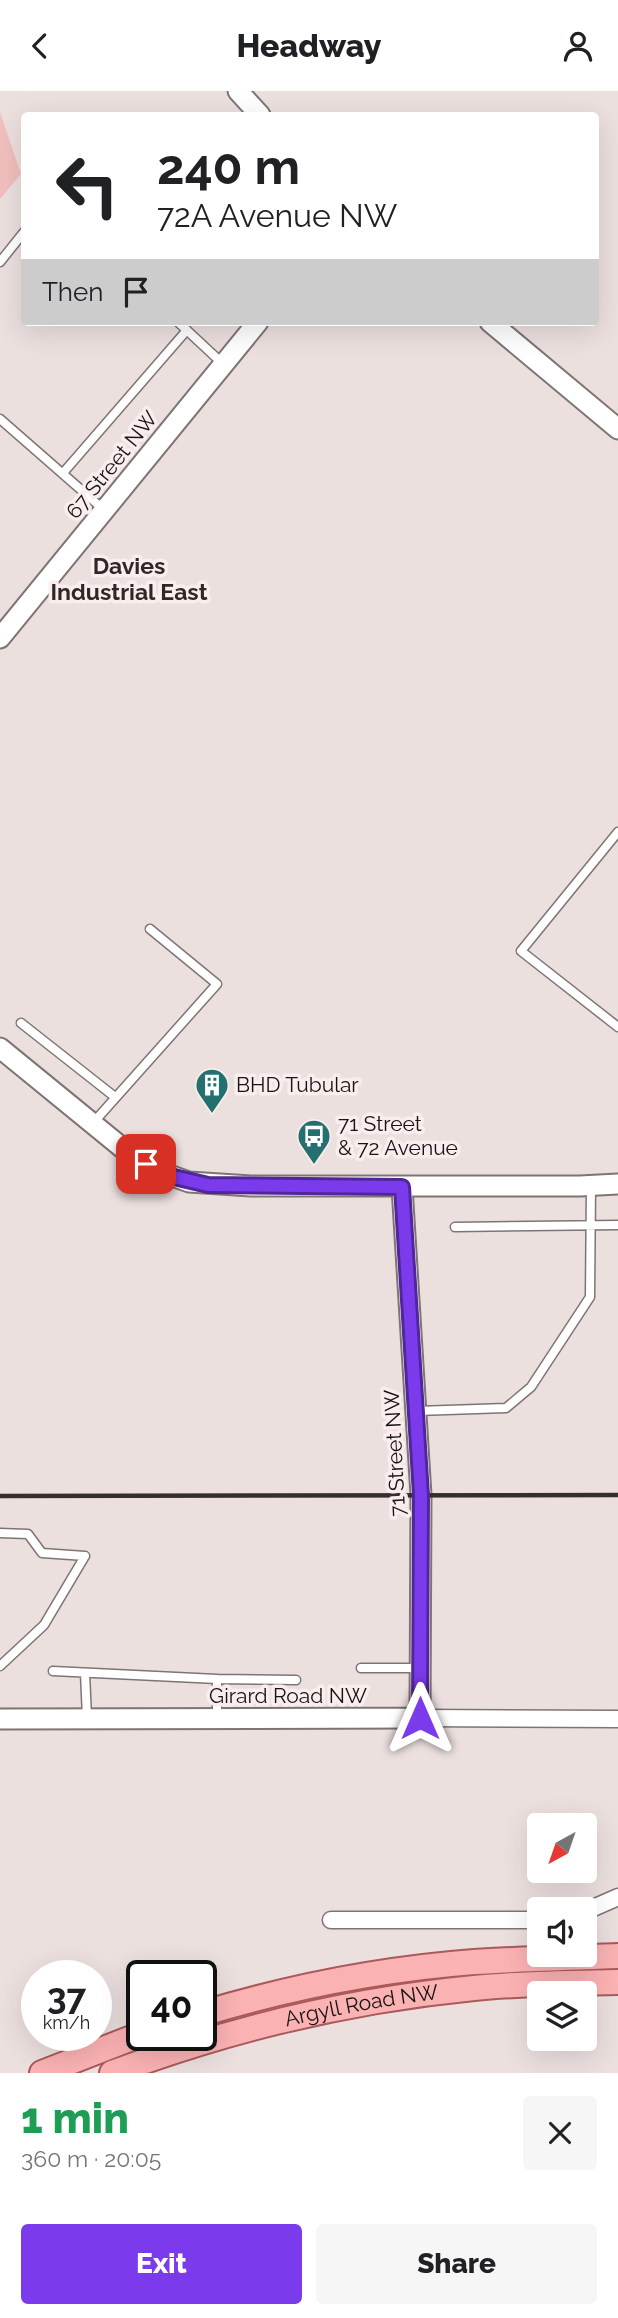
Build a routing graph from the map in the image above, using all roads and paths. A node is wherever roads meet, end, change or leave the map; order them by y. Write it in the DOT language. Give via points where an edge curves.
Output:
graph roads {
  1 [pos="238,91"];
  2 [pos="257,112"];
  3 [pos="21,236"];
  4 [pos="0,261"];
  5 [pos="182,326"];
  6 [pos="255,326"];
  7 [pos="495,326"];
  8 [pos="187,330"];
  9 [pos="224,364"];
  10 [pos="0,419"];
  11 [pos="618,429"];
  12 [pos="63,473"];
  13 [pos="104,510"];
  14 [pos="0,638"];
  15 [pos="618,832"];
  16 [pos="150,929"];
  17 [pos="21,1023"];
  18 [pos="618,1027"];
  19 [pos="0,1048"];
  20 [pos="115,1097"];
  21 [pos="93,1123"];
  22 [pos="618,1184"];
  23 [pos="591,1186"];
  24 [pos="402,1187"];
  25 [pos="618,1225"];
  26 [pos="590,1226"];
  27 [pos="455,1227"];
  28 [pos="416,1411"];
  29 [pos="0,1534"];
  30 [pos="0,1666"];
  31 [pos="361,1668"];
  32 [pos="420,1668"];
  33 [pos="53,1671"];
  34 [pos="85,1673"];
  35 [pos="217,1679"];
  36 [pos="296,1680"];
  37 [pos="87,1718"];
  38 [pos="420,1718"];
  39 [pos="217,1719"];
  40 [pos="618,1719"];
  41 [pos="0,1720"];
  42 [pos="618,1897"];
  43 [pos="597,1906"];
  44 [pos="331,1920"];
  45 [pos="527,1920"];
  46 [pos="618,1957"];
  47 [pos="618,1982"];
  48 [pos="217,2009"];
  49 [pos="126,2040"];
  50 [pos="42,2073"];
  51 [pos="112,2073"];
  1 -- 2 [label="street"];
  3 -- 4 [label="lane"];
  5 -- 8 [label="lane"];
  6 -- 9 [label="street, 67 Street NW"];
  7 -- 11 [label="street"];
  8 -- 9 [label="lane"];
  8 -- 12 [label="lane"];
  9 -- 13 [label="street, 67 Street NW"];
  10 -- 12 [label="lane"];
  12 -- 13 [label="lane"];
  13 -- 14 [label="street, 67 Street NW"];
  15 -- 18 [label="lane" via="521,951"];
  16 -- 20 [label="lane" via="217,984"];
  17 -- 20 [label="lane"];
  19 -- 21 [label="street"];
  20 -- 21 [label="lane"];
  21 -- 24 [label="street" via="146,1164 189,1182"];
  22 -- 23 [label="street"];
  23 -- 24 [label="street"];
  23 -- 26 [label="lane"];
  24 -- 28 [label="street, 71 Street NW"];
  25 -- 26 [label="lane"];
  26 -- 27 [label="lane"];
  26 -- 28 [label="lane" via="590,1297 530,1387 506,1408"];
  28 -- 32 [label="street, 71 Street NW" via="421,1495"];
  29 -- 30 [label="lane" via="28,1534 42,1553 85,1556 44,1625"];
  31 -- 32 [label="lane"];
  32 -- 38 [label="street, 71 Street NW"];
  33 -- 34 [label="lane"];
  34 -- 35 [label="lane"];
  34 -- 37 [label="lane"];
  35 -- 36 [label="lane"];
  35 -- 39 [label="lane"];
  37 -- 39 [label="street, Girard Road NW"];
  37 -- 41 [label="street, Girard Road NW"];
  38 -- 39 [label="street, Girard Road NW"];
  38 -- 40 [label="street, Girard Road NW"];
  42 -- 43 [label="street"];
  44 -- 45 [label="street"];
  46 -- 48 [label="main road, Argyll Road NW" via="419,1968 286,1990"];
  47 -- 51 [label="main road, Argyll Road NW" via="478,1987 368,2002 254,2026"];
  49 -- 50 [label="main road"];
}
